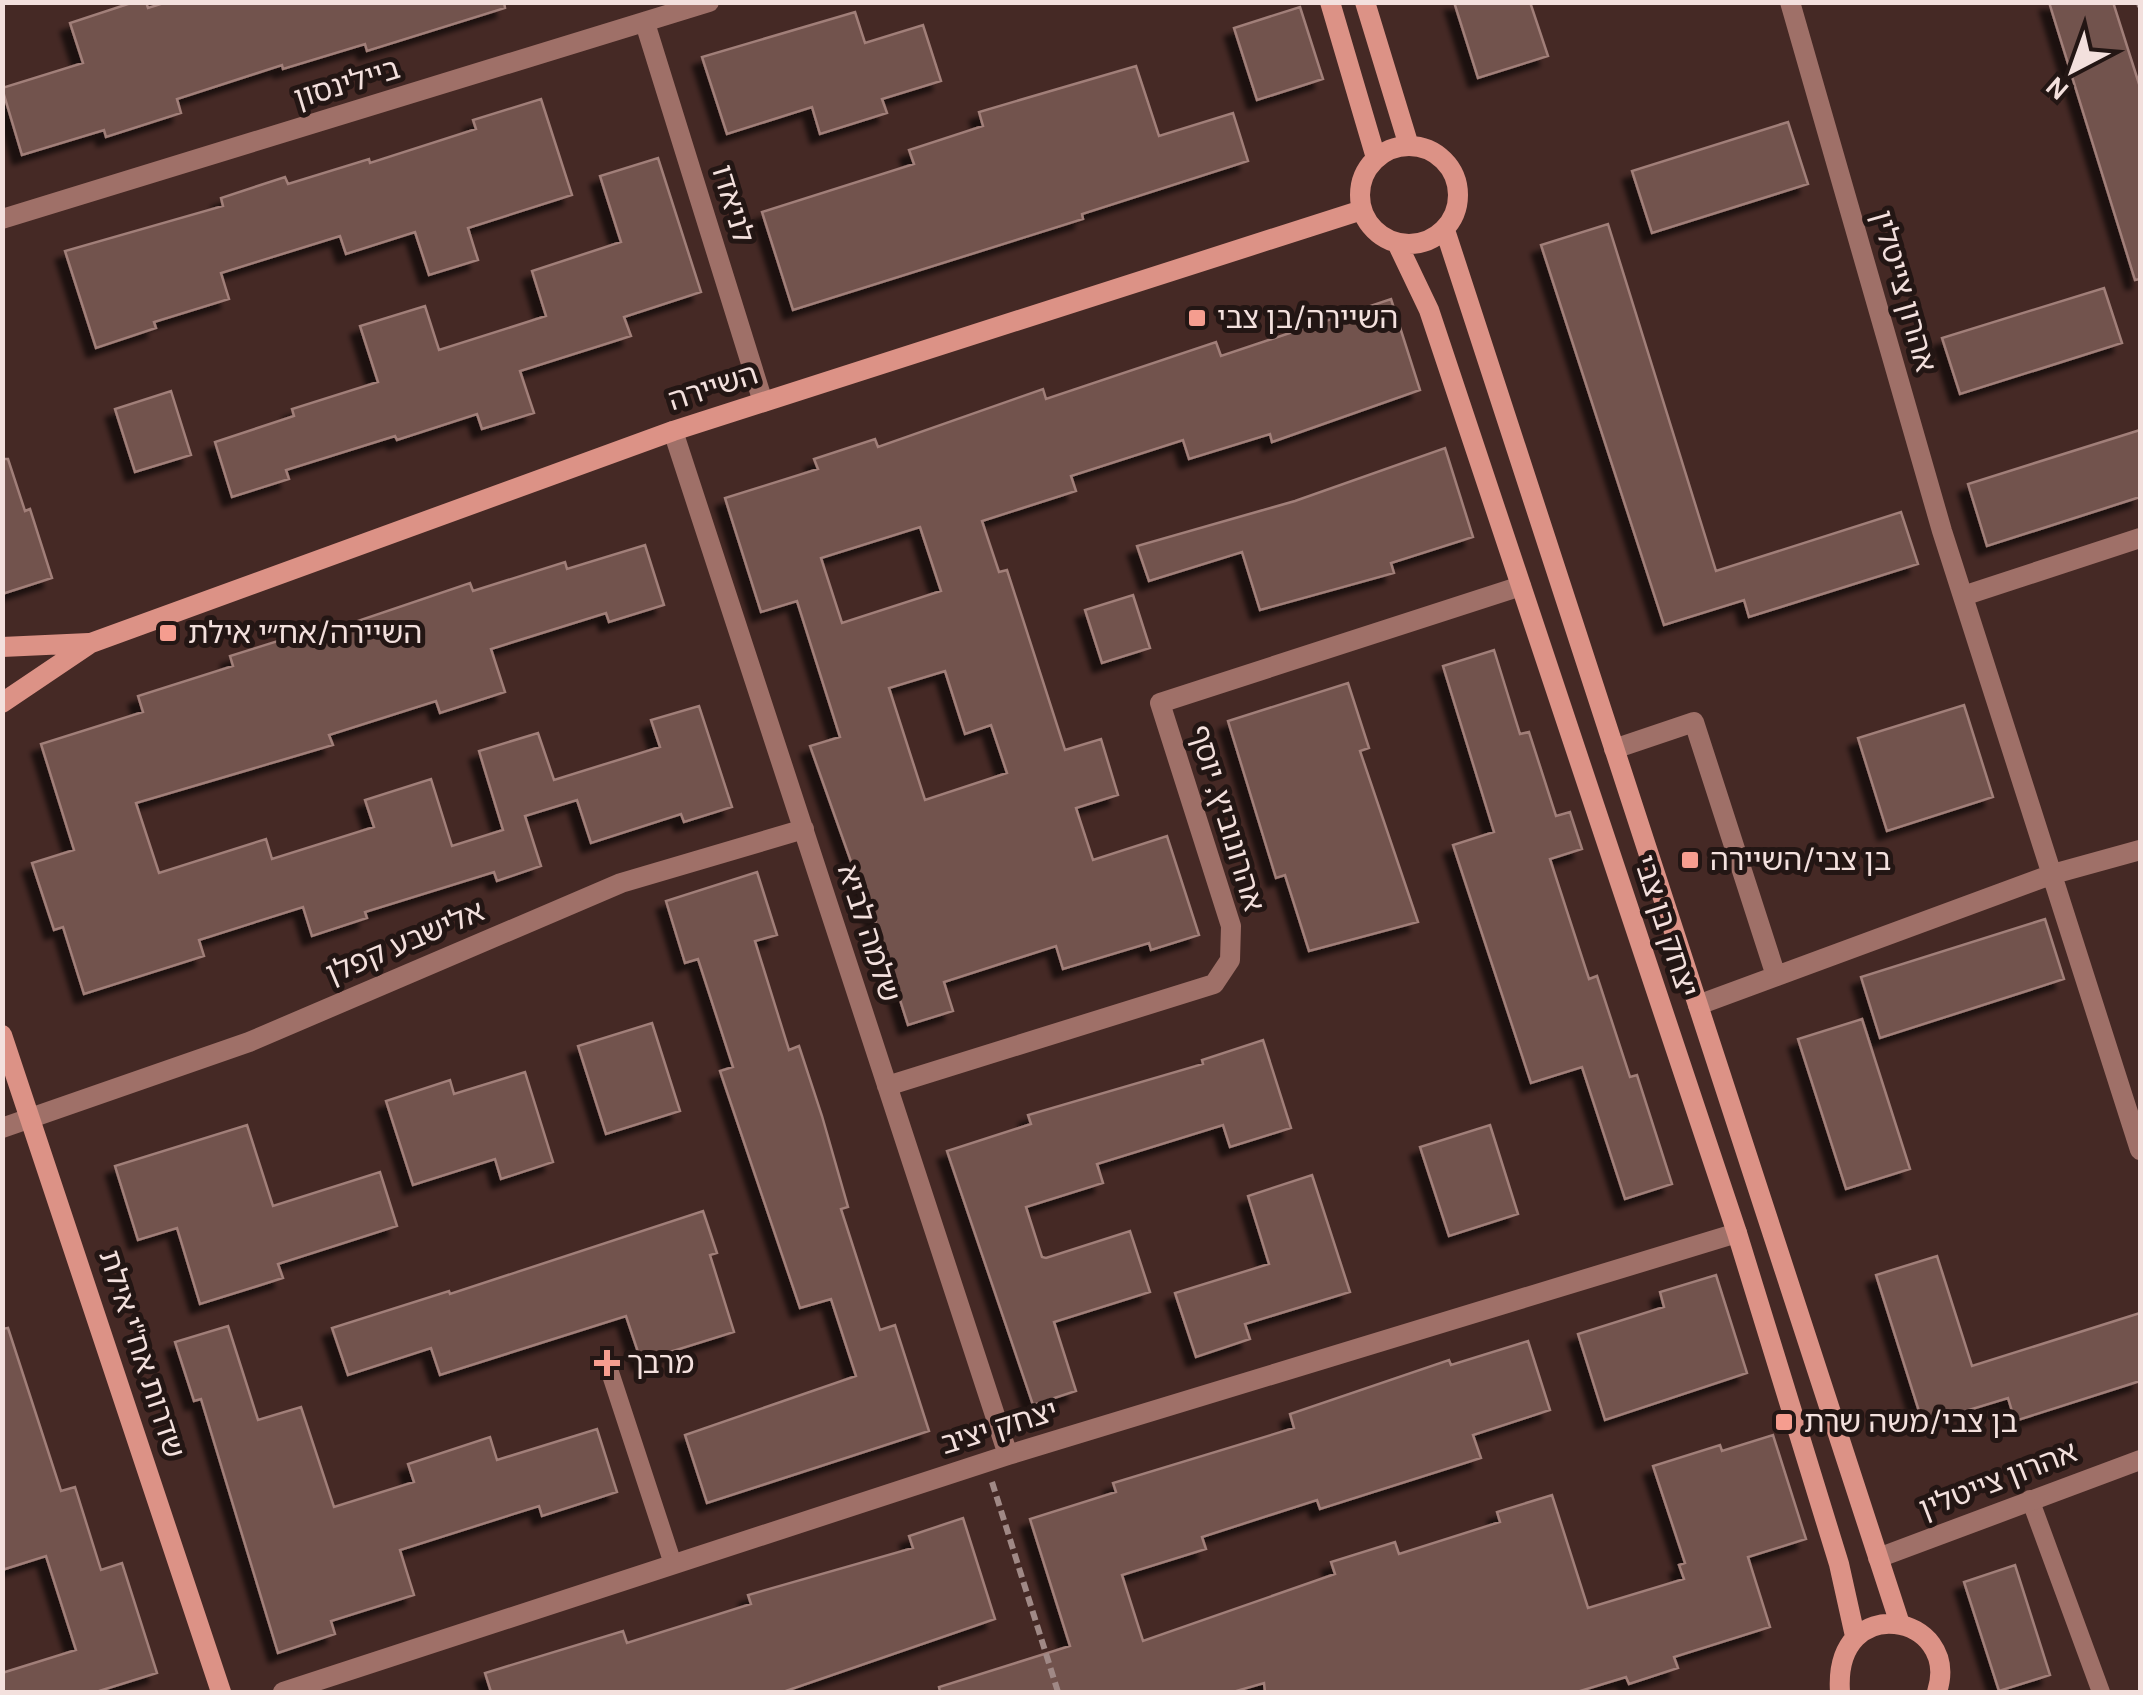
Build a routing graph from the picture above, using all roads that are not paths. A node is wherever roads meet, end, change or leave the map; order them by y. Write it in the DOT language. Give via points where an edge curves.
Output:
graph roads {
  1 [pos="709,2"];
  2 [pos="1330,2"];
  3 [pos="1366,2"];
  4 [pos="1790,2"];
  5 [pos="646,23"];
  6 [pos="1409,146"];
  7 [pos="1376,158"];
  8 [pos="1362,210"];
  9 [pos="2,219"];
  10 [pos="1445,230"];
  11 [pos="1397,243"];
  12 [pos="764,402"];
  13 [pos="673,431"];
  14 [pos="2140,538"];
  15 [pos="1521,586"];
  16 [pos="1963,596"];
  17 [pos="91,643"];
  18 [pos="2,647"];
  19 [pos="2,703"];
  20 [pos="1614,749"];
  21 [pos="804,830"];
  22 [pos="2140,850"];
  23 [pos="2053,874"];
  24 [pos="1776,976"];
  25 [pos="1698,1005"];
  26 [pos="2,1035"];
  27 [pos="888,1086"];
  28 [pos="32,1117"];
  29 [pos="2,1128"];
  30 [pos="2140,1150"];
  31 [pos="1737,1233"];
  32 [pos="607,1363"];
  33 [pos="1008,1455"];
  34 [pos="2140,1460"];
  35 [pos="2030,1499"];
  36 [pos="1878,1558"];
  37 [pos="673,1564"];
  38 [pos="1900,1624"];
  39 [pos="1855,1636"];
  40 [pos="221,1692"];
  41 [pos="284,1692"];
  42 [pos="1840,1692"];
  43 [pos="1937,1692"];
  44 [pos="2101,1692"];
  1 -- 5 [label="street, ביילינסון"];
  2 -- 7 [label="street"];
  3 -- 6 [label="street"];
  4 -- 16 [label="street, אהרון צייטלין"];
  5 -- 9 [label="street, ביילינסון"];
  5 -- 12 [label="street, לניאדו"];
  6 -- 7 [label="street"];
  6 -- 10 [label="street" via="1440,157 1457,184 1454,216"];
  7 -- 8 [label="street" via="1361,182"];
  8 -- 11 [label="street" via="1369,225"];
  8 -- 12 [label="street, השיירה"];
  10 -- 11 [label="street" via="1422,243"];
  10 -- 20 [label="street, יצחק בן צבי"];
  11 -- 15 [label="street, יצחק בן צבי" via="1429,310"];
  12 -- 13 [label="street, השיירה"];
  13 -- 17 [label="street, השיירה"];
  13 -- 21 [label="street, שלמה לביא"];
  14 -- 16 [label="street"];
  15 -- 27 [label="street, אהרונוביץ, יוסף" via="1160,703 1231,926 1230,960 1214,984"];
  15 -- 31 [label="street, יצחק בן צבי"];
  16 -- 23 [label="street, אהרון צייטלין"];
  17 -- 18 [label="street, השיירה"];
  17 -- 19 [label="street, השיירה"];
  20 -- 24 [label="street" via="1694,722"];
  20 -- 25 [label="street, יצחק בן צבי"];
  21 -- 27 [label="street, שלמה לביא"];
  21 -- 28 [label="street, אלישבע קפלן" via="621,882 249,1042"];
  22 -- 23 [label="street"];
  23 -- 24 [label="street"];
  23 -- 30 [label="street, אהרון צייטלין"];
  24 -- 25 [label="street"];
  25 -- 36 [label="street, יצחק בן צבי"];
  26 -- 28 [label="street, שדרות אח\"י אילת"];
  27 -- 33 [label="street, שלמה לביא"];
  28 -- 29 [label="street, אלישבע קפלן"];
  28 -- 40 [label="street, שדרות אח\"י אילת"];
  31 -- 33 [label="street, יצחק יציב"];
  31 -- 39 [label="street, יצחק בן צבי"];
  32 -- 37 [label="lane"];
  33 -- 37 [label="street, יצחק יציב"];
  34 -- 35 [label="street, אהרון צייטלין"];
  35 -- 36 [label="street, אהרון צייטלין"];
  35 -- 44 [label="lane"];
  36 -- 38 [label="street, יצחק בן צבי"];
  37 -- 41 [label="street, יצחק יציב"];
  38 -- 39 [label="street" via="1884,1623"];
  38 -- 43 [label="street" via="1915,1629 1936,1652"];
  39 -- 42 [label="street" via="1840,1658"];
}
